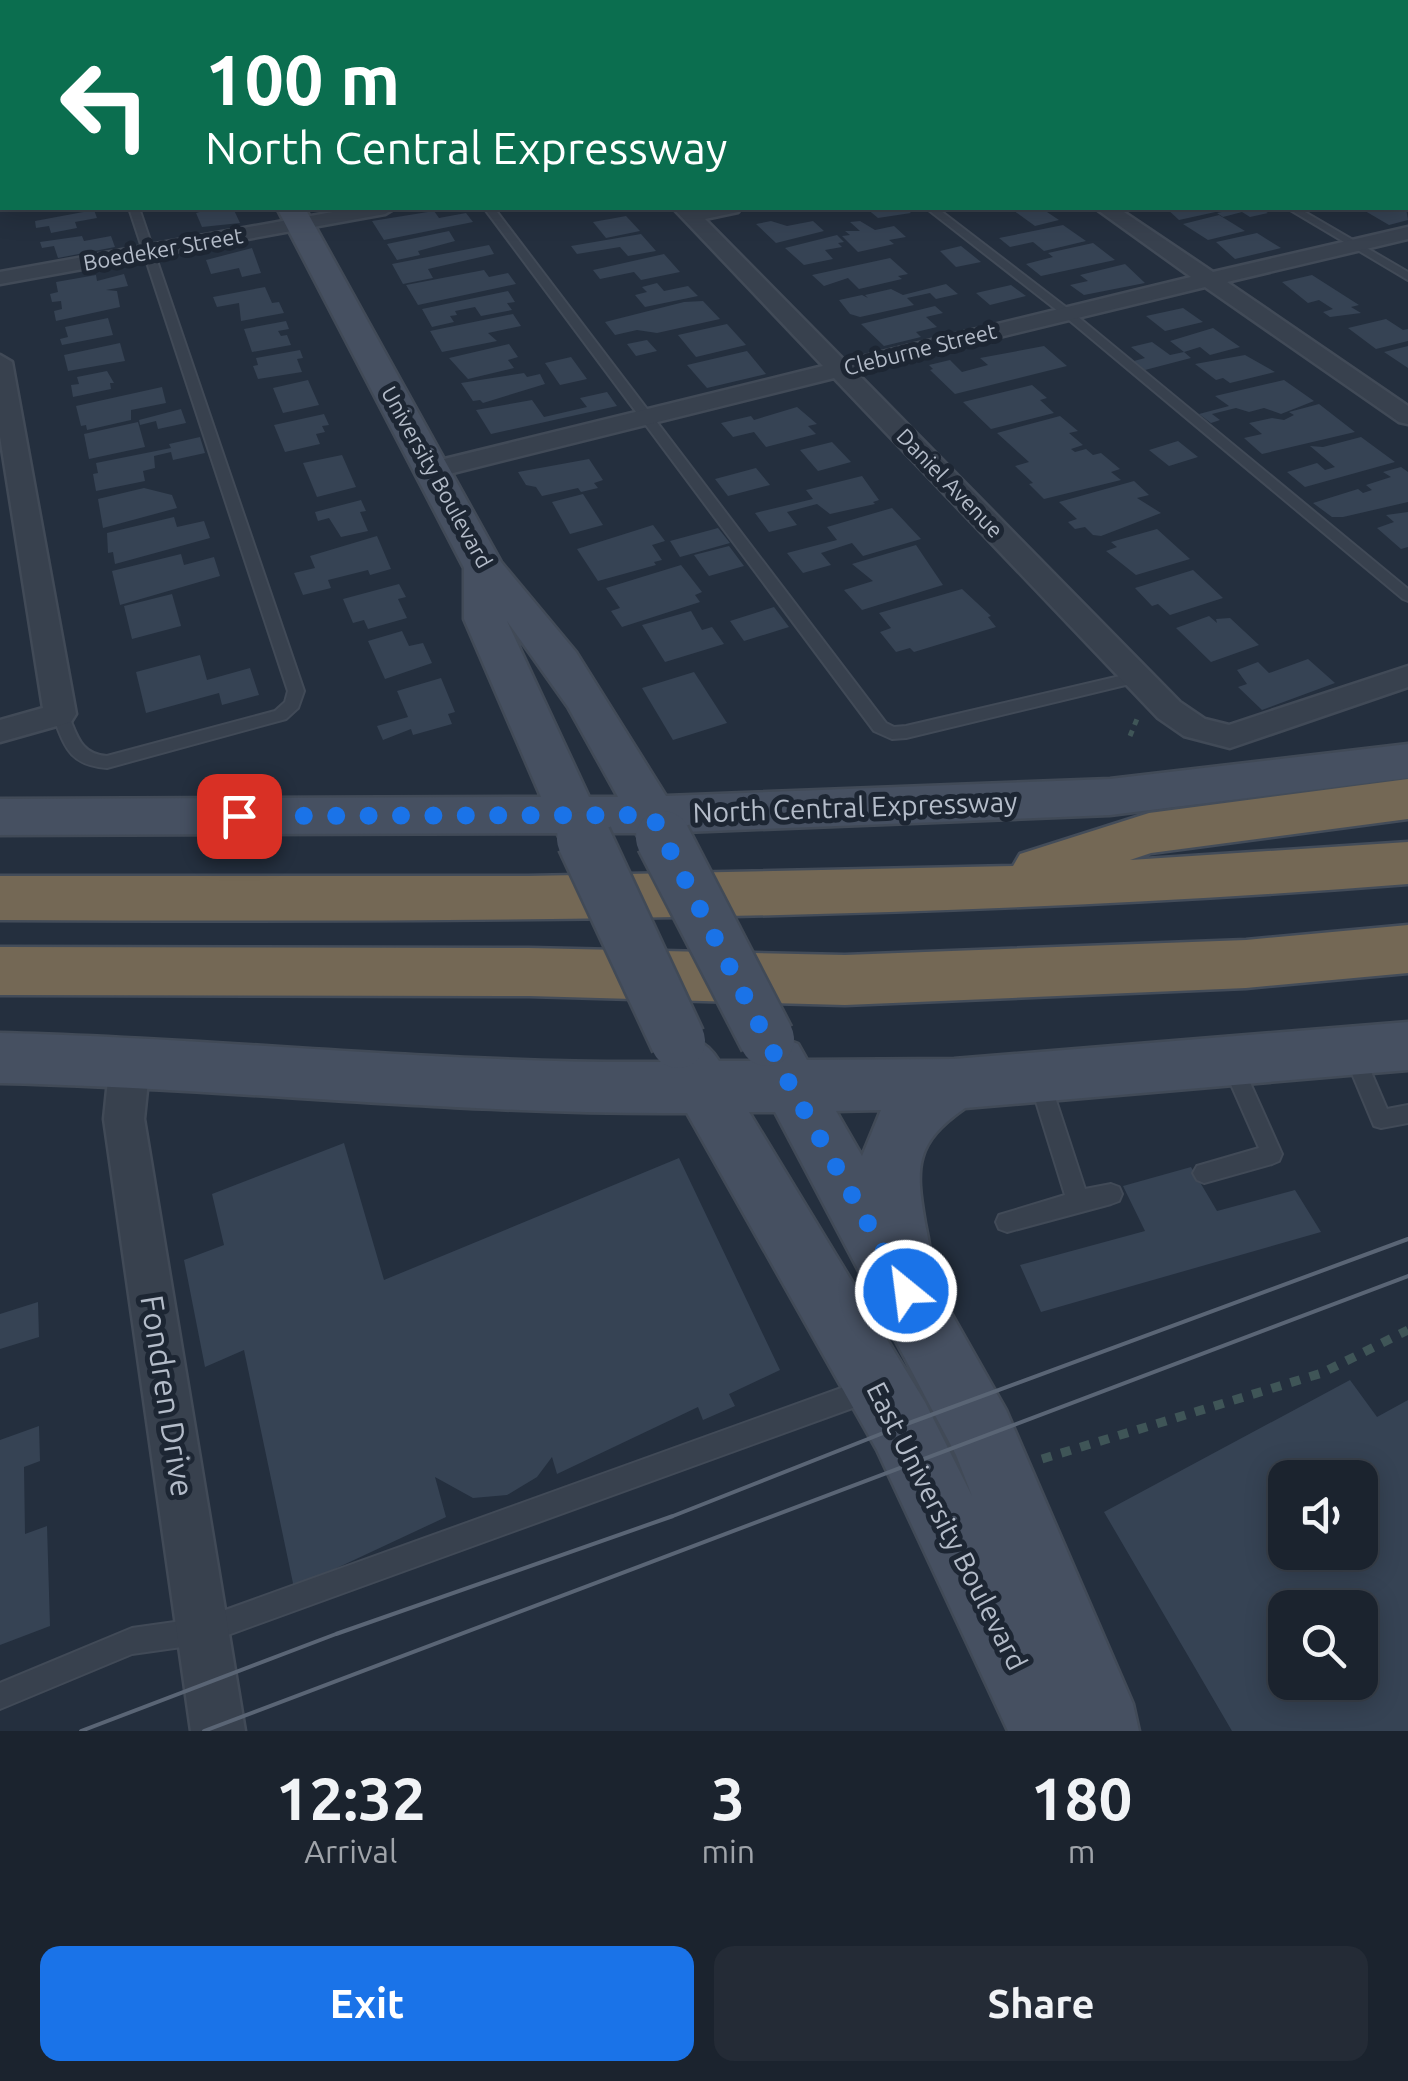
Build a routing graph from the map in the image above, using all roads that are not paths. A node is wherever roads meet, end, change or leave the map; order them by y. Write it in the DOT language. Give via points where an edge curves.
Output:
graph roads {
  1 [pos="135,210"];
  2 [pos="363,210"];
  3 [pos="490,210"];
  4 [pos="934,210"];
  5 [pos="1108,210"];
  6 [pos="1295,210"];
  7 [pos="686,212"];
  8 [pos="296,216"];
  9 [pos="1408,233"];
  10 [pos="1356,245"];
  11 [pos="150,251"];
  12 [pos="1408,277"];
  13 [pos="0,278"];
  14 [pos="1209,278"];
  15 [pos="1066,313"];
  16 [pos="0,362"];
  17 [pos="840,368"];
  18 [pos="1408,417"];
  19 [pos="645,418"];
  20 [pos="432,470"];
  21 [pos="484,568"];
  22 [pos="1408,596"];
  23 [pos="1408,676"];
  24 [pos="1137,677"];
  25 [pos="60,714"];
  26 [pos="0,731"];
  27 [pos="1408,761"];
  28 [pos="1408,799"];
  29 [pos="0,817"];
  30 [pos="578,827"];
  31 [pos="657,827"];
  32 [pos="1408,863"];
  33 [pos="969,892"];
  34 [pos="0,898"];
  35 [pos="1408,949"];
  36 [pos="1246,964"];
  37 [pos="0,971"];
  38 [pos="1408,976"];
  39 [pos="1408,1046"];
  40 [pos="1352,1049"];
  41 [pos="0,1058"];
  42 [pos="130,1060"];
  43 [pos="1230,1060"];
  44 [pos="779,1062"];
  45 [pos="689,1063"];
  46 [pos="1038,1076"];
  47 [pos="954,1084"];
  48 [pos="1408,1114"];
  49 [pos="1204,1172"];
  50 [pos="1111,1194"];
  51 [pos="1078,1202"];
  52 [pos="1008,1222"];
  53 [pos="906,1291"];
  54 [pos="879,1386"];
  55 [pos="203,1632"];
  56 [pos="0,1696"];
  57 [pos="218,1731"];
  58 [pos="1049,1731"];
  59 [pos="1100,1731"];
  1 -- 11 [label="lane"];
  2 -- 8 [label="street, Boedeker Street"];
  3 -- 19 [label="lane"];
  4 -- 15 [label="lane"];
  5 -- 14 [label="street"];
  6 -- 10 [label="lane"];
  7 -- 17 [label="street, Daniel Avenue"];
  8 -- 11 [label="street, Boedeker Street"];
  8 -- 20 [label="street, University Boulevard"];
  9 -- 10 [label="street, Cleburne Street"];
  10 -- 12 [label="lane"];
  10 -- 14 [label="street, Cleburne Street"];
  11 -- 13 [label="street, Boedeker Street"];
  11 -- 25 [label="lane" via="296,690 280,715 107,762 89,762 75,751"];
  14 -- 15 [label="street, Cleburne Street"];
  14 -- 18 [label="street"];
  15 -- 17 [label="street, Cleburne Street"];
  15 -- 22 [label="lane"];
  16 -- 25 [label="street"];
  17 -- 19 [label="street, Cleburne Street"];
  17 -- 24 [label="street, Daniel Avenue"];
  19 -- 20 [label="street, Cleburne Street"];
  19 -- 24 [label="lane" via="880,727 906,732"];
  20 -- 21 [label="street, University Boulevard"];
  21 -- 30 [label="street, East University Boulevard" via="485,619"];
  21 -- 31 [label="street, University Boulevard" via="523,610 628,768"];
  23 -- 24 [label="street, Daniel Avenue" via="1230,737 1195,728"];
  25 -- 26 [label="street"];
  27 -- 31 [label="street, North Central Expressway" via="1110,797"];
  28 -- 33 [label="highway" via="1150,833"];
  29 -- 30 [label="street, North Central Expressway"];
  30 -- 31 [label="street, North Central Expressway"];
  30 -- 45 [label="street, East University Boulevard, bridge"];
  31 -- 44 [label="street, East University Boulevard, bridge"];
  32 -- 33 [label="highway"];
  33 -- 34 [label="highway" via="683,899"];
  35 -- 36 [label="highway"];
  36 -- 37 [label="highway" via="845,980"];
  36 -- 38 [label="highway"];
  39 -- 40 [label="street"];
  40 -- 43 [label="street"];
  40 -- 48 [label="lane" via="1381,1119"];
  41 -- 42 [label="street"];
  42 -- 45 [label="street" via="442,1083"];
  42 -- 55 [label="street, Fondren Drive" via="124,1120"];
  43 -- 46 [label="street"];
  43 -- 49 [label="lane" via="1272,1154"];
  44 -- 45 [label="street"];
  44 -- 47 [label="street"];
  44 -- 53 [label="street, East University Boulevard"];
  45 -- 54 [label="street, East University Boulevard"];
  46 -- 47 [label="street"];
  46 -- 51 [label="lane"];
  47 -- 53 [label="street" via="904,1124 895,1142 889,1182"];
  50 -- 51 [label="lane"];
  51 -- 52 [label="lane"];
  53 -- 59 [label="street, East University Boulevard" via="982,1434"];
  54 -- 55 [label="lane"];
  54 -- 58 [label="street, East University Boulevard"];
  55 -- 56 [label="lane" via="132,1641"];
  55 -- 57 [label="street, Fondren Drive"];
}
